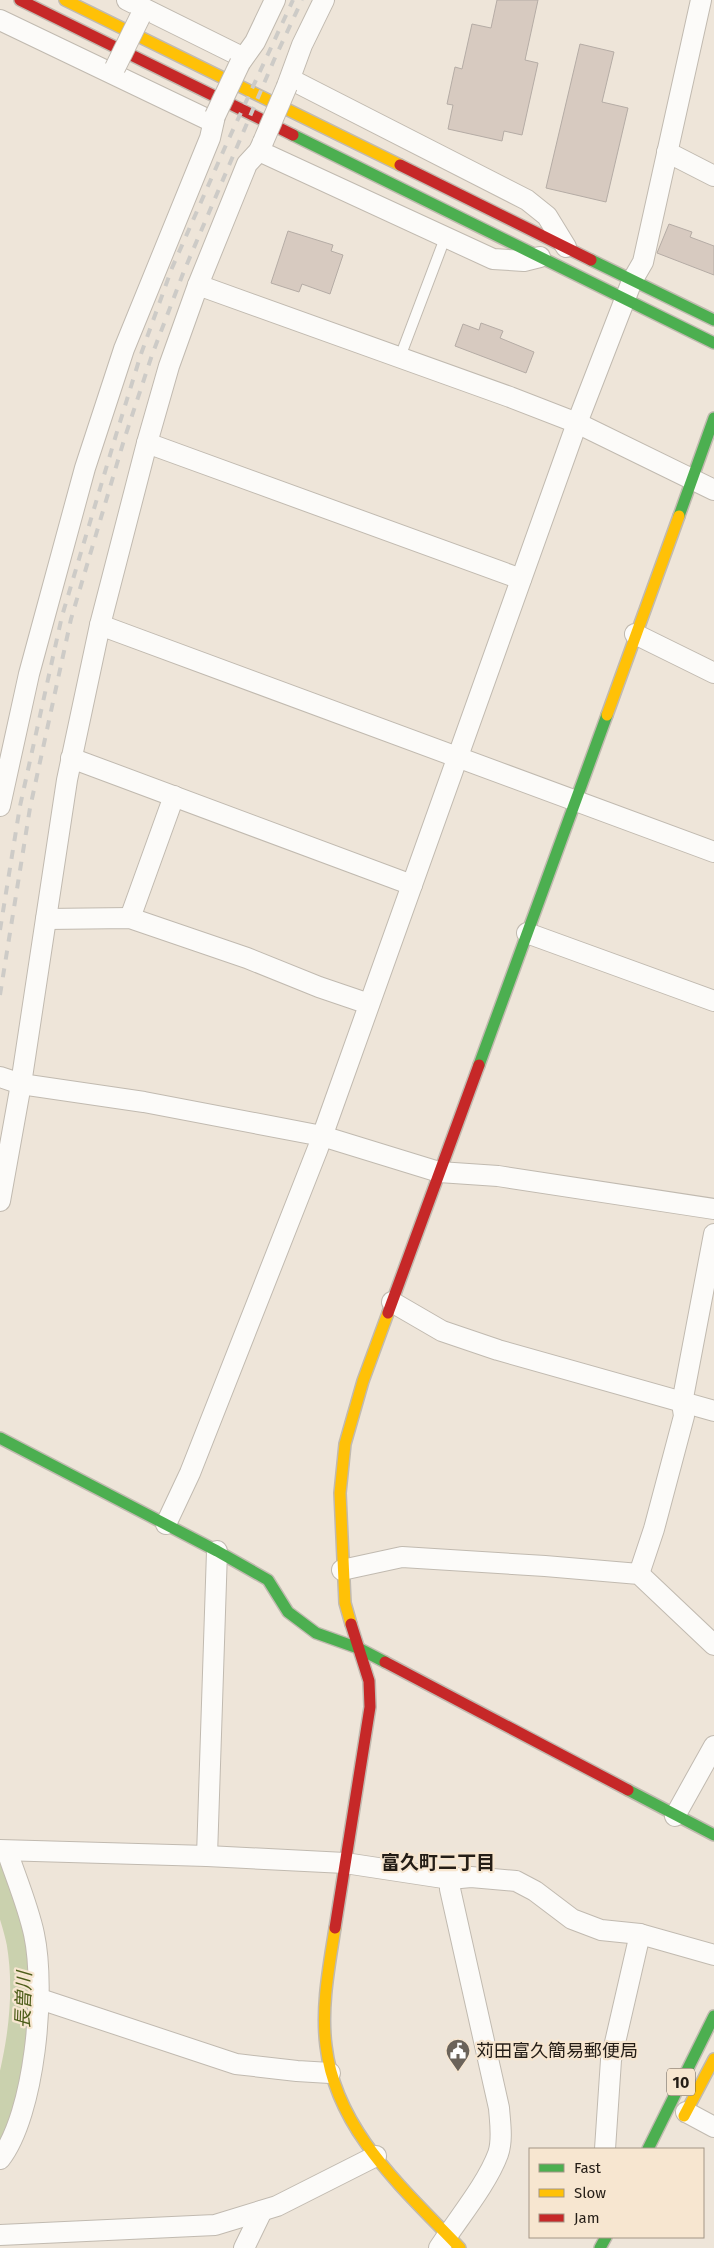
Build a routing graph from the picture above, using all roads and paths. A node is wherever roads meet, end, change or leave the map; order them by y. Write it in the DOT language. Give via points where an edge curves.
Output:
graph roads {
  1 [pos="20,0"];
  2 [pos="65,0"];
  3 [pos="275,0"];
  4 [pos="324,0"];
  5 [pos="701,0"];
  6 [pos="138,6"];
  7 [pos="0,20"];
  8 [pos="241,60"];
  9 [pos="114,71"];
  10 [pos="289,82"];
  11 [pos="214,119"];
  12 [pos="261,146"];
  13 [pos="667,152"];
  14 [pos="714,176"];
  15 [pos="445,238"];
  16 [pos="567,248"];
  17 [pos="540,257"];
  18 [pos="198,285"];
  19 [pos="629,290"];
  20 [pos="714,320"];
  21 [pos="714,343"];
  22 [pos="400,357"];
  23 [pos="714,418"];
  24 [pos="577,423"];
  25 [pos="147,443"];
  26 [pos="692,479"];
  27 [pos="714,490"];
  28 [pos="521,579"];
  29 [pos="100,625"];
  30 [pos="635,634"];
  31 [pos="714,673"];
  32 [pos="458,756"];
  33 [pos="71,758"];
  34 [pos="174,796"];
  35 [pos="576,800"];
  36 [pos="0,806"];
  37 [pos="714,852"];
  38 [pos="412,884"];
  39 [pos="130,918"];
  40 [pos="46,919"];
  41 [pos="527,933"];
  42 [pos="714,1002"];
  43 [pos="369,1004"];
  44 [pos="0,1077"];
  45 [pos="21,1084"];
  46 [pos="322,1136"];
  47 [pos="439,1172"];
  48 [pos="0,1201"];
  49 [pos="714,1209"];
  50 [pos="714,1234"];
  51 [pos="392,1302"];
  52 [pos="682,1404"];
  53 [pos="714,1411"];
  54 [pos="0,1438"];
  55 [pos="166,1524"];
  56 [pos="217,1551"];
  57 [pos="342,1570"];
  58 [pos="639,1574"];
  59 [pos="714,1645"];
  60 [pos="358,1648"];
  61 [pos="714,1746"];
  62 [pos="675,1816"];
  63 [pos="714,1834"];
  64 [pos="3,1850"];
  65 [pos="207,1856"];
  66 [pos="345,1863"];
  67 [pos="450,1879"];
  68 [pos="640,1934"];
  69 [pos="714,1955"];
  70 [pos="40,1999"];
  71 [pos="714,2016"];
  72 [pos="714,2059"];
  73 [pos="330,2073"];
  74 [pos="682,2120"];
  75 [pos="714,2127"];
  76 [pos="605,2148"];
  77 [pos="648,2148"];
  78 [pos="376,2156"];
  79 [pos="0,2159"];
  80 [pos="262,2211"];
  81 [pos="0,2235"];
  82 [pos="448,2244"];
  83 [pos="244,2248"];
  1 -- 17 [label="main road"];
  2 -- 16 [label="main road"];
  3 -- 8 [label="street" via="255,42"];
  4 -- 10 [label="street" via="302,45"];
  5 -- 13 [label="street"];
  6 -- 8 [label="street"];
  6 -- 9 [label="street, bridge"];
  7 -- 9 [label="street"];
  8 -- 11 [label="street, bridge"];
  9 -- 11 [label="street"];
  10 -- 12 [label="street, bridge"];
  10 -- 16 [label="street" via="527,200 547,216"];
  11 -- 36 [label="street" via="210,138 124,350 85,468 31,666"];
  12 -- 15 [label="street"];
  12 -- 18 [label="street" via="247,164"];
  13 -- 14 [label="street"];
  13 -- 19 [label="street" via="642,262"];
  15 -- 17 [label="street" via="492,259 524,261"];
  15 -- 22 [label="lane"];
  16 -- 19 [label="main road"];
  17 -- 19 [label="main road"];
  18 -- 22 [label="street"];
  18 -- 25 [label="street" via="169,366"];
  19 -- 20 [label="main road"];
  19 -- 21 [label="main road"];
  19 -- 24 [label="street"];
  22 -- 24 [label="street"];
  23 -- 26 [label="main road"];
  24 -- 26 [label="street"];
  24 -- 28 [label="street"];
  25 -- 28 [label="street"];
  25 -- 29 [label="street"];
  26 -- 27 [label="street"];
  26 -- 30 [label="main road"];
  28 -- 32 [label="street"];
  29 -- 32 [label="street"];
  29 -- 33 [label="street"];
  30 -- 31 [label="street"];
  30 -- 35 [label="main road"];
  32 -- 35 [label="street"];
  32 -- 38 [label="street"];
  33 -- 34 [label="street"];
  33 -- 40 [label="street"];
  34 -- 38 [label="street"];
  34 -- 39 [label="street"];
  35 -- 37 [label="street"];
  35 -- 41 [label="main road"];
  38 -- 43 [label="street"];
  39 -- 40 [label="street"];
  39 -- 43 [label="street" via="224,949"];
  40 -- 45 [label="street"];
  41 -- 42 [label="street"];
  41 -- 47 [label="main road"];
  43 -- 46 [label="street"];
  44 -- 45 [label="street"];
  45 -- 46 [label="street" via="144,1102"];
  45 -- 48 [label="street"];
  46 -- 47 [label="street"];
  46 -- 55 [label="street" via="190,1473"];
  47 -- 49 [label="street" via="498,1176"];
  47 -- 51 [label="main road"];
  50 -- 52 [label="street"];
  51 -- 52 [label="street" via="442,1331"];
  51 -- 57 [label="main road" via="363,1381 345,1444 340,1493"];
  52 -- 53 [label="street"];
  52 -- 58 [label="street" via="684,1416"];
  54 -- 55 [label="main road"];
  55 -- 56 [label="main road"];
  56 -- 60 [label="main road" via="268,1580 288,1612 316,1633"];
  56 -- 65 [label="street"];
  57 -- 58 [label="street" via="402,1557"];
  57 -- 60 [label="main road" via="345,1602"];
  58 -- 59 [label="street"];
  60 -- 62 [label="main road"];
  60 -- 66 [label="main road" via="369,1681 370,1706"];
  61 -- 62 [label="street"];
  62 -- 63 [label="main road"];
  64 -- 65 [label="street"];
  64 -- 70 [label="street" via="34,1935"];
  65 -- 66 [label="street"];
  66 -- 67 [label="street"];
  66 -- 73 [label="main road" via="325,2000"];
  67 -- 68 [label="street" via="471,1877 516,1881 572,1919 601,1930"];
  67 -- 82 [label="street" via="499,2108 501,2133 498,2153"];
  68 -- 69 [label="street"];
  68 -- 76 [label="street" via="611,2060"];
  70 -- 73 [label="street" via="236,2064"];
  70 -- 79 [label="street" via="37,2040 26,2090 12,2142"];
  71 -- 77 [label="main road, 10"];
  72 -- 74 [label="main road, 10"];
  73 -- 78 [label="main road" via="354,2126"];
  74 -- 75 [label="street"];
  78 -- 80 [label="street"];
  78 -- 82 [label="main road"];
  80 -- 81 [label="street" via="215,2225"];
  80 -- 83 [label="street"];
}
